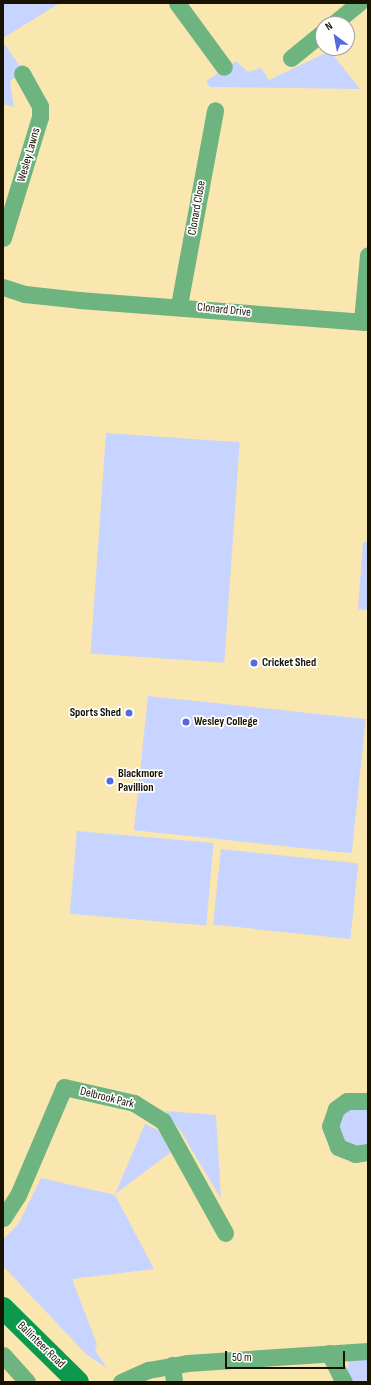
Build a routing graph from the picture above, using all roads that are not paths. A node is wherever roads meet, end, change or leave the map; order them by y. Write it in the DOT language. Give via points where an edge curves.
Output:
graph roads {
  1 [pos="177,3"];
  2 [pos="359,3"];
  3 [pos="343,16"];
  4 [pos="315,38"];
  5 [pos="291,58"];
  6 [pos="224,67"];
  7 [pos="22,74"];
  8 [pos="215,110"];
  9 [pos="3,238"];
  10 [pos="368,255"];
  11 [pos="3,287"];
  12 [pos="179,305"];
  13 [pos="365,322"];
  14 [pos="368,1102"];
  15 [pos="368,1152"];
  16 [pos="3,1218"];
  17 [pos="225,1233"];
  18 [pos="3,1308"];
  19 [pos="368,1351"];
  20 [pos="329,1353"];
  21 [pos="3,1355"];
  22 [pos="172,1365"];
  23 [pos="27,1382"];
  24 [pos="78,1382"];
  25 [pos="121,1382"];
  26 [pos="174,1382"];
  27 [pos="344,1382"];
  1 -- 6 [label="street"];
  2 -- 3 [label="street"];
  4 -- 5 [label="street"];
  7 -- 9 [label="street, Wesley Lawns" via="40,106 40,117"];
  8 -- 12 [label="street, Clonard Close"];
  10 -- 13 [label="street"];
  11 -- 12 [label="street, Clonard Drive" via="24,294 79,300"];
  12 -- 13 [label="street, Clonard Drive"];
  14 -- 15 [label="street" via="347,1101 336,1109 330,1126 338,1147 356,1154"];
  16 -- 17 [label="street, Delbrook Park" via="21,1188 64,1087 134,1103 163,1121"];
  18 -- 24 [label="main road, Ballinteer Road"];
  19 -- 20 [label="street"];
  20 -- 22 [label="street"];
  20 -- 27 [label="street"];
  21 -- 23 [label="street"];
  22 -- 25 [label="street" via="148,1370"];
  22 -- 26 [label="street"];
}
